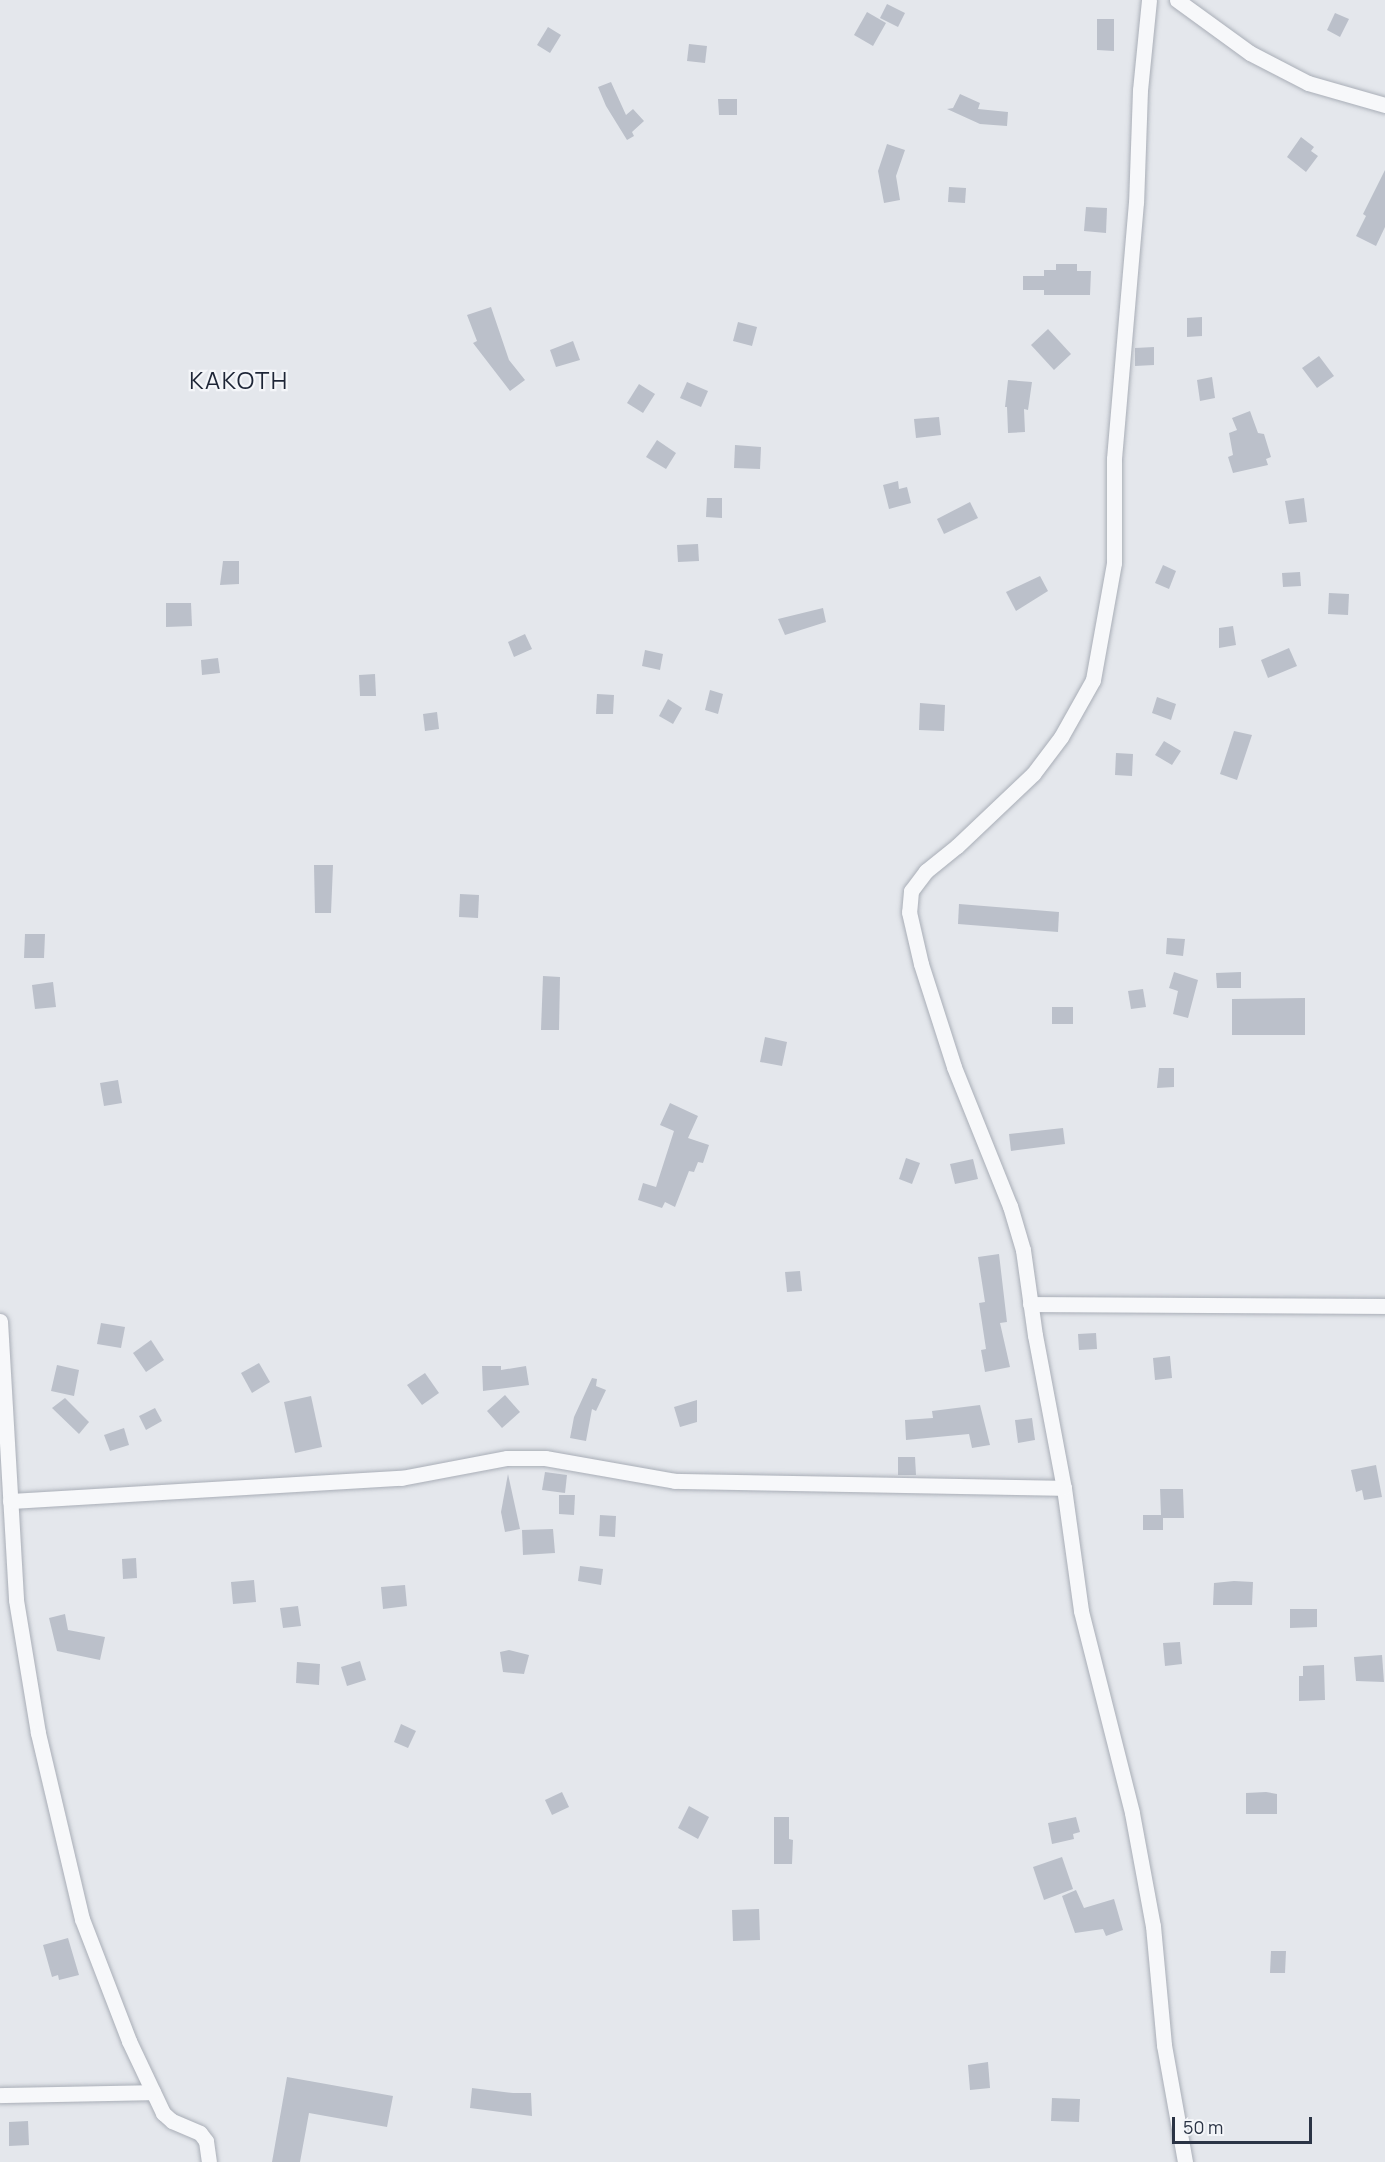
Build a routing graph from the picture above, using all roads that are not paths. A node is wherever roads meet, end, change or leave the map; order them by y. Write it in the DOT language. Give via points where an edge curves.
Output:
graph roads {
  1 [pos="1149,0"];
  2 [pos="1177,0"];
  3 [pos="1385,105"];
  4 [pos="1030,1304"];
  5 [pos="1385,1306"];
  6 [pos="0,1321"];
  7 [pos="1064,1488"];
  8 [pos="10,1501"];
  9 [pos="153,2092"];
  10 [pos="0,2095"];
  11 [pos="209,2162"];
  12 [pos="1185,2162"];
  1 -- 4 [label="street" via="1113,459 1114,563 1093,680 1061,736 1033,774 926,871 911,891 909,912 954,1067 1010,1206 1023,1250"];
  2 -- 3 [label="street" via="1250,53 1308,84"];
  4 -- 5 [label="street"];
  4 -- 7 [label="street"];
  6 -- 8 [label="street"];
  7 -- 8 [label="street" via="675,1481 545,1458 507,1458 401,1478"];
  7 -- 12 [label="street" via="1081,1611 1132,1813 1153,1926 1164,2045"];
  8 -- 9 [label="street" via="16,1600 38,1733 82,1919"];
  9 -- 10 [label="street"];
  9 -- 11 [label="street" via="172,2121 200,2133 206,2141"];
}
